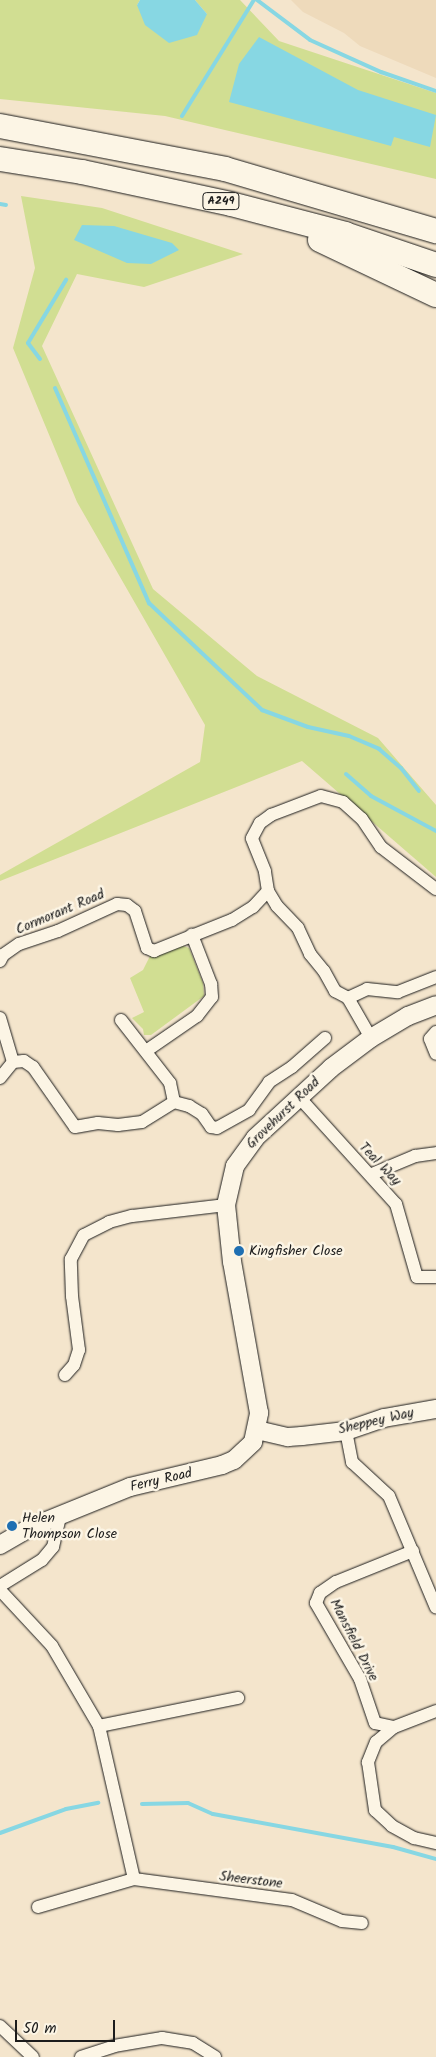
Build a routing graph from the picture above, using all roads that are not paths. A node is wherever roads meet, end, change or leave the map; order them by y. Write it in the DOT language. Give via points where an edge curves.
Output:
graph roads {
  1 [pos="0,126"];
  2 [pos="0,159"];
  3 [pos="224,169"];
  4 [pos="231,204"];
  5 [pos="436,215"];
  6 [pos="436,231"];
  7 [pos="436,265"];
  8 [pos="436,295"];
  9 [pos="436,889"];
  10 [pos="268,891"];
  11 [pos="192,935"];
  12 [pos="0,961"];
  13 [pos="436,977"];
  14 [pos="348,998"];
  15 [pos="436,1005"];
  16 [pos="0,1018"];
  17 [pos="121,1020"];
  18 [pos="436,1032"];
  19 [pos="325,1038"];
  20 [pos="371,1038"];
  21 [pos="146,1051"];
  22 [pos="436,1054"];
  23 [pos="13,1062"];
  24 [pos="0,1078"];
  25 [pos="298,1096"];
  26 [pos="174,1102"];
  27 [pos="436,1153"];
  28 [pos="372,1174"];
  29 [pos="226,1205"];
  30 [pos="436,1277"];
  31 [pos="65,1375"];
  32 [pos="436,1409"];
  33 [pos="258,1430"];
  34 [pos="346,1431"];
  35 [pos="60,1517"];
  36 [pos="0,1545"];
  37 [pos="412,1551"];
  38 [pos="0,1588"];
  39 [pos="434,1594"];
  40 [pos="436,1608"];
  41 [pos="238,1698"];
  42 [pos="436,1711"];
  43 [pos="99,1726"];
  44 [pos="394,1727"];
  45 [pos="436,1844"];
  46 [pos="134,1879"];
  47 [pos="38,1907"];
  48 [pos="362,1924"];
  49 [pos="0,2026"];
  50 [pos="33,2057"];
  51 [pos="81,2057"];
  52 [pos="215,2057"];
  1 -- 3 [label="highway, A249"];
  2 -- 4 [label="highway, A249" via="82,172"];
  3 -- 5 [label="highway, A249" via="270,171"];
  3 -- 6 [label="highway, A249"];
  4 -- 7 [label="highway, A249" via="345,234"];
  4 -- 8 [label="highway, A249" via="348,252"];
  9 -- 10 [label="street" via="381,847 362,819 343,802 321,796 271,815 260,823 252,838 265,871"];
  10 -- 11 [label="street, Cormorant Road" via="253,907 232,920"];
  10 -- 14 [label="street" via="298,928 310,954 335,991"];
  11 -- 12 [label="street, Cormorant Road" via="154,951 147,948 135,911 127,904 117,904 58,932 20,944 3,955"];
  11 -- 21 [label="street" via="211,984 212,997 197,1016"];
  13 -- 14 [label="street" via="398,992 367,989"];
  14 -- 20 [label="street"];
  15 -- 20 [label="street, Grovehurst Road" via="408,1016"];
  16 -- 23 [label="street"];
  17 -- 21 [label="street"];
  18 -- 22 [label="street" via="430,1039"];
  19 -- 26 [label="street" via="269,1082 249,1110 217,1128 211,1127 202,1114 189,1106"];
  20 -- 25 [label="street, Grovehurst Road"];
  21 -- 26 [label="street" via="170,1083"];
  23 -- 24 [label="street"];
  23 -- 26 [label="street" via="24,1062 33,1067 74,1127 98,1122 118,1125 142,1122"];
  25 -- 28 [label="street, Teal Way" via="357,1164"];
  25 -- 29 [label="street, Grovehurst Road" via="244,1152 230,1180"];
  27 -- 28 [label="street" via="408,1158"];
  28 -- 30 [label="street, Teal Way" via="396,1204 417,1277 426,1280"];
  29 -- 31 [label="street" via="132,1216 109,1222 84,1235 71,1259 78,1368"];
  29 -- 33 [label="street, Grovehurst Road"];
  32 -- 34 [label="street, Sheppey Way" via="384,1418"];
  33 -- 34 [label="street, Sheppey Way" via="288,1437"];
  33 -- 35 [label="street, Ferry Road" via="253,1442 234,1460 130,1487"];
  34 -- 37 [label="street" via="352,1462 388,1496"];
  35 -- 36 [label="street, Ferry Road" via="29,1528"];
  35 -- 38 [label="street" via="53,1547 42,1560"];
  37 -- 39 [label="street"];
  37 -- 44 [label="street, Mansfield Drive" via="336,1582 320,1593 316,1603 360,1679 374,1723"];
  38 -- 43 [label="street" via="52,1646"];
  39 -- 40 [label="street"];
  41 -- 43 [label="street"];
  42 -- 44 [label="street"];
  43 -- 46 [label="street"];
  44 -- 45 [label="street" via="376,1742 368,1762 375,1810 392,1826 414,1838"];
  46 -- 47 [label="street, Sheerstone"];
  46 -- 48 [label="street, Sheerstone" via="292,1900 342,1921"];
  49 -- 50 [label="street"];
  51 -- 52 [label="street" via="114,2046 162,2038 192,2043"];
}
